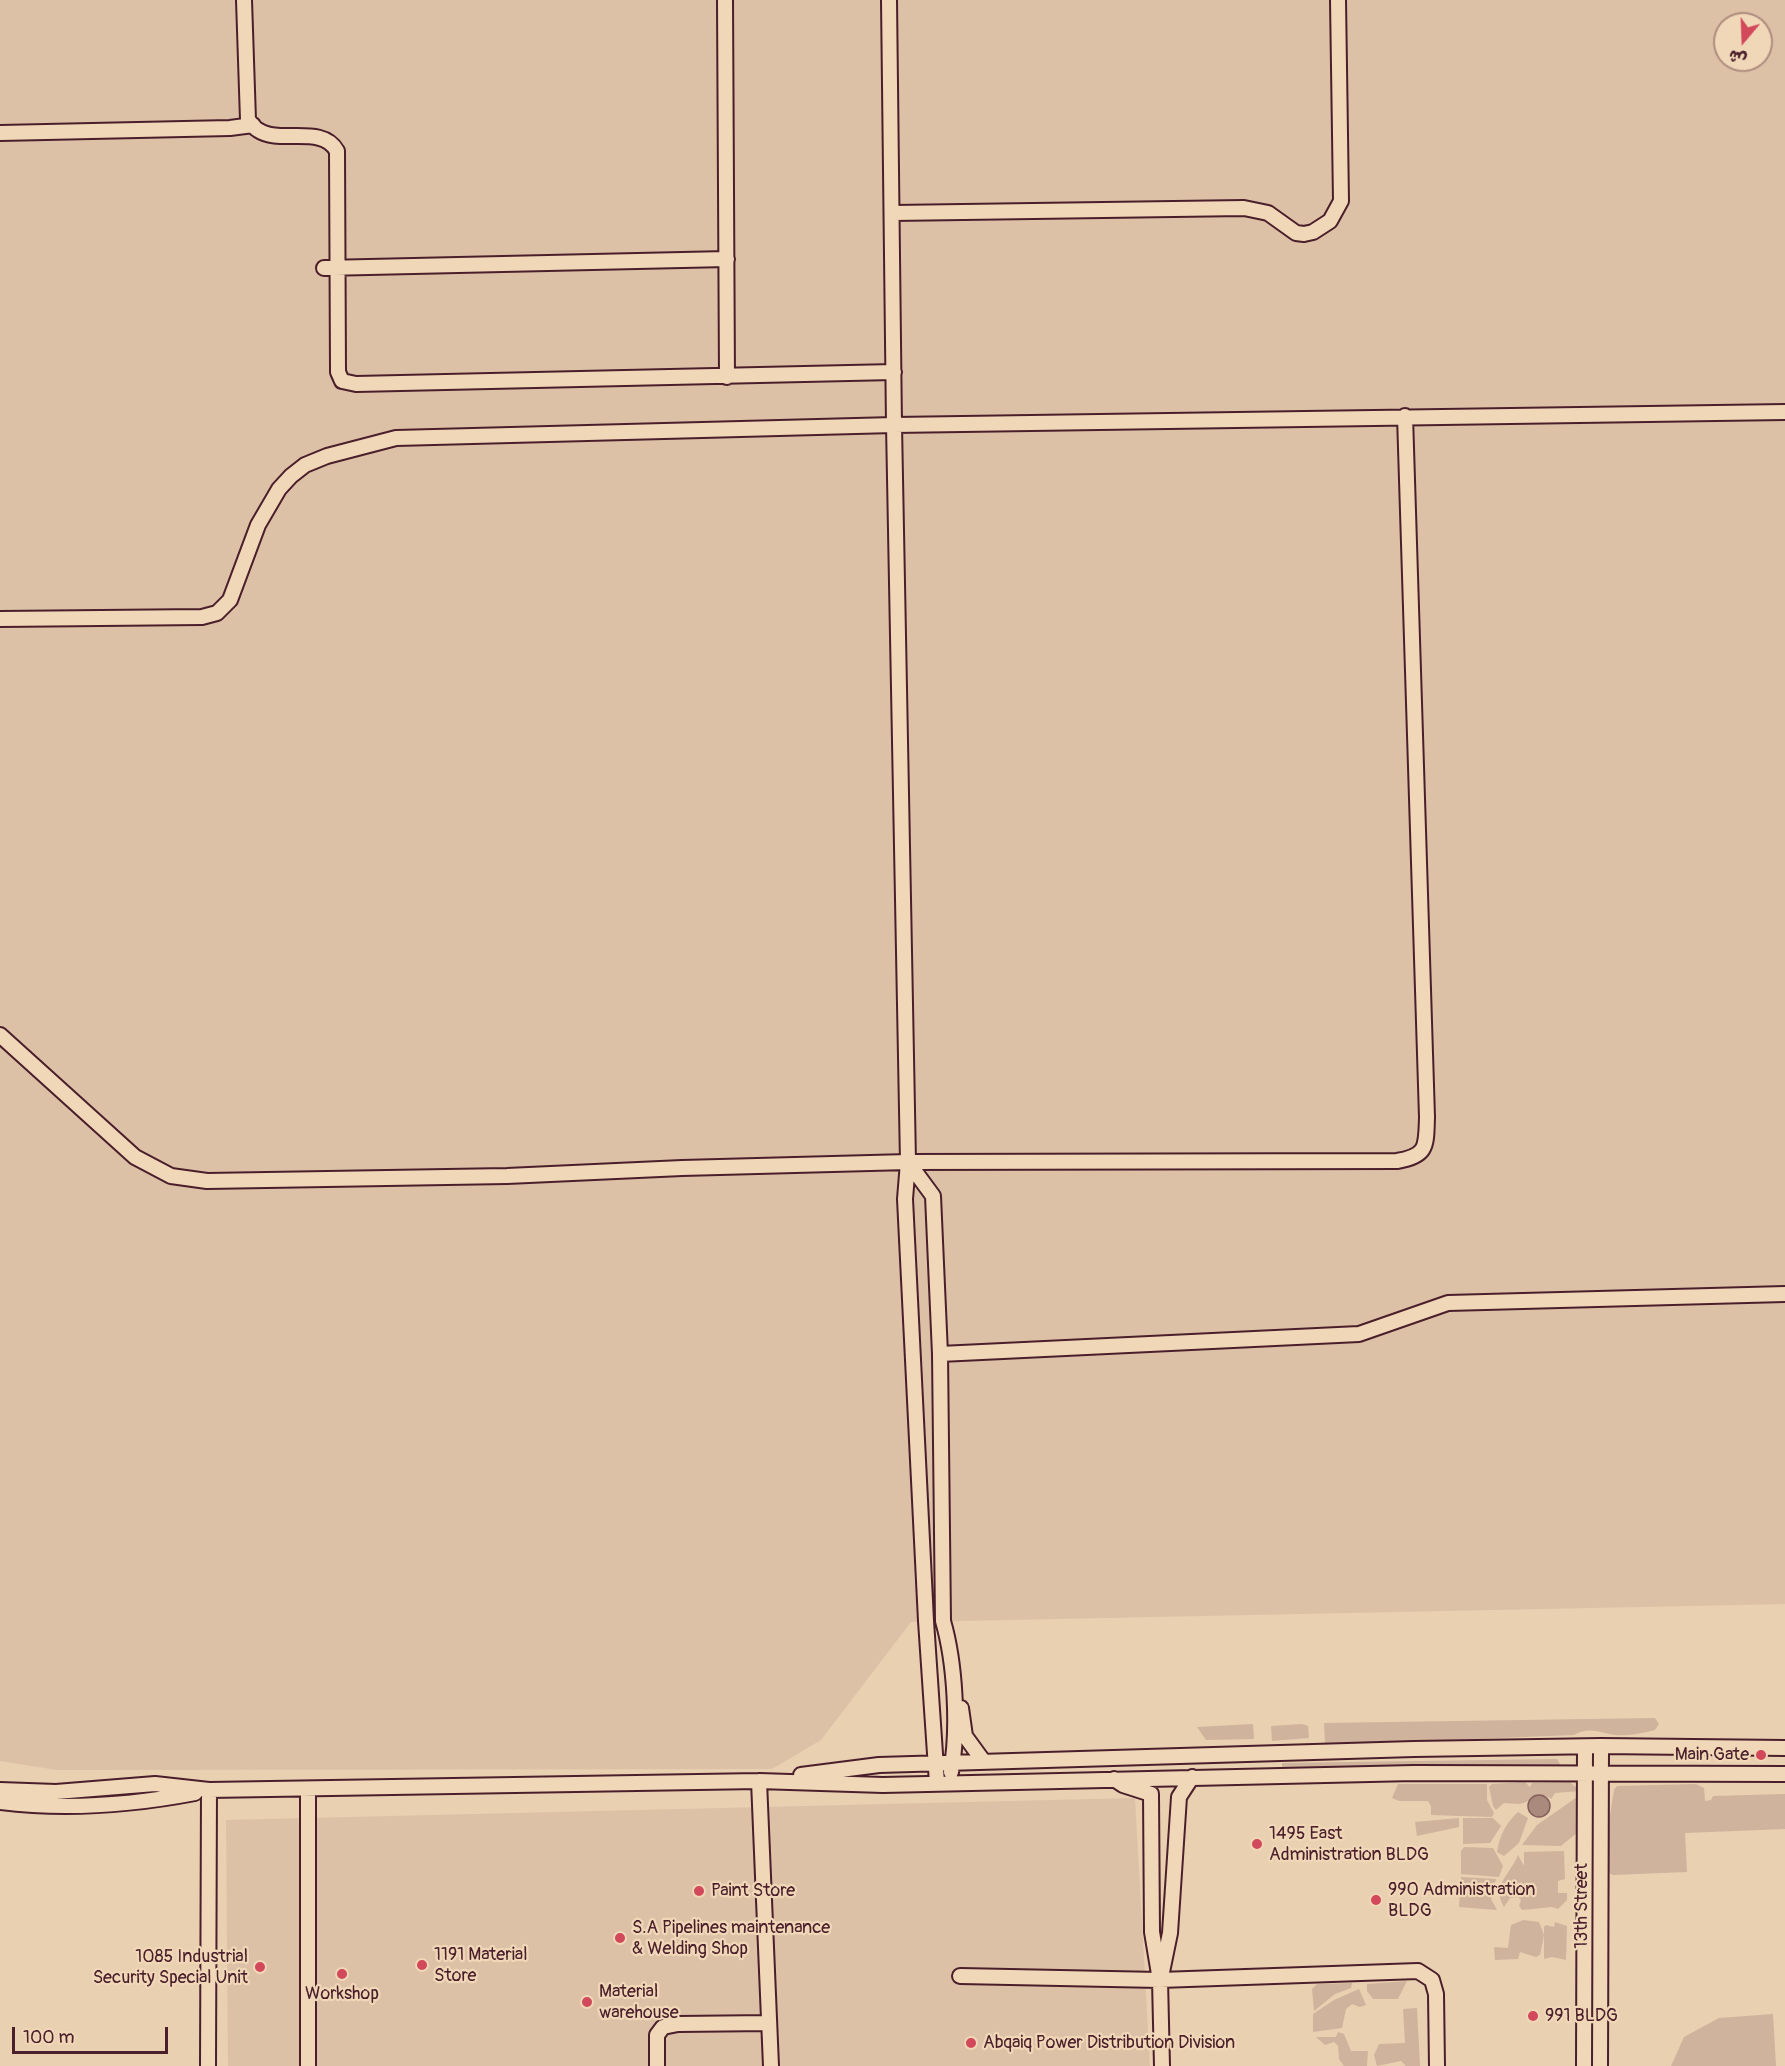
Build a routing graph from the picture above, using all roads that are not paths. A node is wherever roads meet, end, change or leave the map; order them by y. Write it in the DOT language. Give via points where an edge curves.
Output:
graph roads {
  1 [pos="244,0"];
  2 [pos="725,0"];
  3 [pos="889,0"];
  4 [pos="1338,0"];
  5 [pos="253,125"];
  6 [pos="0,133"];
  7 [pos="893,213"];
  8 [pos="727,259"];
  9 [pos="324,268"];
  10 [pos="339,268"];
  11 [pos="894,372"];
  12 [pos="727,377"];
  13 [pos="1785,412"];
  14 [pos="1405,416"];
  15 [pos="894,425"];
  16 [pos="0,619"];
  17 [pos="0,1035"];
  18 [pos="908,1162"];
  19 [pos="1785,1294"];
  20 [pos="940,1354"];
  21 [pos="952,1650"];
  22 [pos="1601,1746"];
  23 [pos="1585,1747"];
  24 [pos="1785,1748"];
  25 [pos="984,1762"];
  26 [pos="952,1763"];
  27 [pos="936,1764"];
  28 [pos="1585,1774"];
  29 [pos="1601,1774"];
  30 [pos="1785,1774"];
  31 [pos="1192,1777"];
  32 [pos="1112,1778"];
  33 [pos="759,1781"];
  34 [pos="943,1783"];
  35 [pos="308,1789"];
  36 [pos="0,1790"];
  37 [pos="209,1790"];
  38 [pos="0,1802"];
  39 [pos="960,1976"];
  40 [pos="1160,1980"];
  41 [pos="769,2023"];
  42 [pos="208,2066"];
  43 [pos="308,2066"];
  44 [pos="657,2066"];
  45 [pos="771,2066"];
  46 [pos="1162,2066"];
  47 [pos="1437,2066"];
  48 [pos="1584,2066"];
  49 [pos="1600,2066"];
  1 -- 5 [label="street" via="246,107"];
  2 -- 8 [label="street"];
  3 -- 7 [label="street"];
  4 -- 7 [label="street" via="1341,201 1330,221 1313,232 1296,233 1268,213 1244,208"];
  5 -- 6 [label="street"];
  5 -- 10 [label="street" via="267,134 313,137 333,144 337,151"];
  7 -- 11 [label="street"];
  8 -- 10 [label="street"];
  8 -- 12 [label="street"];
  9 -- 10 [label="street"];
  10 -- 12 [label="street" via="338,372 342,381 349,384"];
  11 -- 12 [label="street"];
  11 -- 15 [label="street"];
  13 -- 14 [label="street"];
  14 -- 15 [label="street"];
  14 -- 18 [label="street" via="1427,1117 1423,1152 1415,1158 1397,1161"];
  15 -- 16 [label="street" via="396,438 327,456 291,476 268,505 230,600 217,613 202,617"];
  15 -- 18 [label="street"];
  17 -- 18 [label="street" via="135,1157 155,1169 207,1181 507,1176"];
  18 -- 20 [label="street" via="933,1196"];
  18 -- 27 [label="street" via="905,1199"];
  19 -- 20 [label="street" via="1448,1303 1359,1334"];
  20 -- 21 [label="street" via="943,1621"];
  21 -- 25 [label="street" via="965,1736"];
  21 -- 26 [label="street"];
  22 -- 23 [label="street"];
  22 -- 24 [label="street"];
  22 -- 29 [label="street, 13th Street"];
  23 -- 25 [label="street"];
  23 -- 28 [label="street, 13th Street"];
  25 -- 26 [label="street"];
  26 -- 27 [label="street"];
  26 -- 34 [label="street"];
  27 -- 33 [label="street" via="879,1765"];
  27 -- 34 [label="street"];
  28 -- 29 [label="street"];
  28 -- 31 [label="street"];
  28 -- 48 [label="street, 13th Street"];
  29 -- 30 [label="street"];
  29 -- 49 [label="street, 13th Street"];
  31 -- 32 [label="street"];
  31 -- 40 [label="street" via="1179,1797 1170,1933"];
  32 -- 34 [label="street"];
  32 -- 40 [label="street" via="1151,1794 1152,1932"];
  33 -- 34 [label="street"];
  33 -- 35 [label="street"];
  33 -- 41 [label="street"];
  35 -- 37 [label="street"];
  35 -- 43 [label="street"];
  36 -- 37 [label="street" via="56,1792 155,1784"];
  37 -- 38 [label="street" via="118,1803 58,1806"];
  37 -- 42 [label="street"];
  39 -- 40 [label="street"];
  40 -- 46 [label="street"];
  40 -- 47 [label="street" via="1418,1971 1432,1980 1436,1994"];
  41 -- 44 [label="street" via="663,2026 657,2034"];
  41 -- 45 [label="street"];
}
